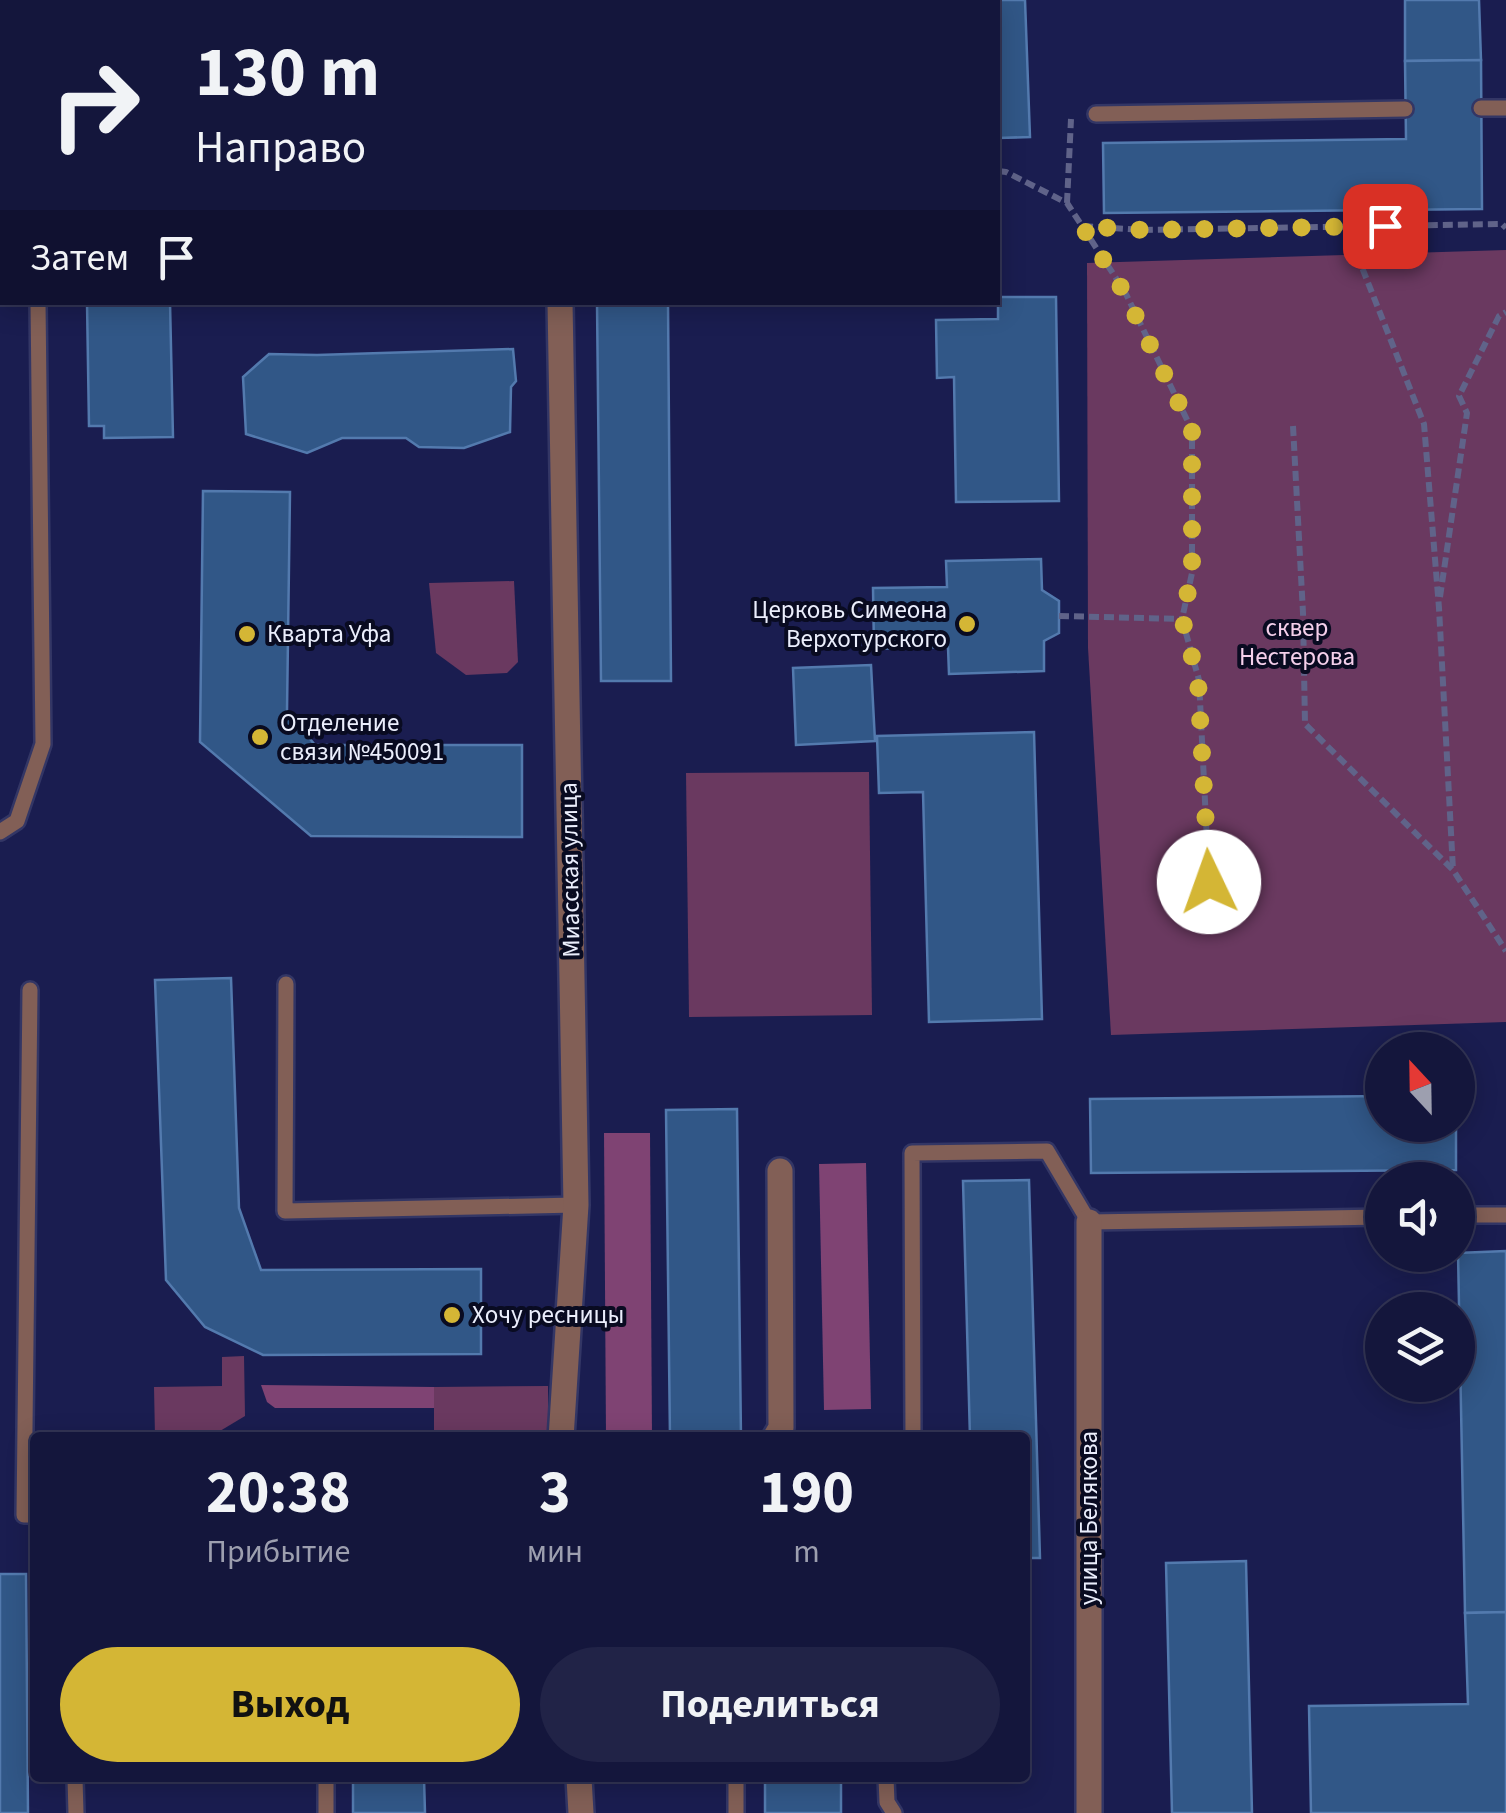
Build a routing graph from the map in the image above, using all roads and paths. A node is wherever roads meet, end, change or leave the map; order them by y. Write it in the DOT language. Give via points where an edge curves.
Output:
graph roads {
  1 [pos="1072,104"];
  2 [pos="1481,108"];
  3 [pos="1506,108"];
  4 [pos="1405,109"];
  5 [pos="1096,114"];
  6 [pos="1000,171"];
  7 [pos="1067,203"];
  8 [pos="1082,226"];
  9 [pos="1346,227"];
  10 [pos="1506,228"];
  11 [pos="38,305"];
  12 [pos="560,305"];
  13 [pos="1506,312"];
  14 [pos="1293,426"];
  15 [pos="1438,608"];
  16 [pos="1060,616"];
  17 [pos="1182,618"];
  18 [pos="0,832"];
  19 [pos="1453,870"];
  20 [pos="1209,882"];
  21 [pos="1506,951"];
  22 [pos="286,984"];
  23 [pos="30,990"];
  24 [pos="780,1171"];
  25 [pos="576,1205"];
  26 [pos="1506,1214"];
  27 [pos="1475,1215"];
  28 [pos="1365,1217"];
  29 [pos="1088,1222"];
  30 [pos="561,1432"];
  31 [pos="779,1432"];
  32 [pos="913,1432"];
  33 [pos="30,1515"];
  34 [pos="76,1782"];
  35 [pos="326,1782"];
  36 [pos="579,1782"];
  37 [pos="736,1782"];
  38 [pos="886,1782"];
  39 [pos="76,1813"];
  40 [pos="326,1813"];
  41 [pos="581,1813"];
  42 [pos="736,1813"];
  43 [pos="894,1813"];
  44 [pos="1089,1813"];
  1 -- 7 [label="path"];
  2 -- 3 [label="lane"];
  4 -- 5 [label="lane"];
  6 -- 7 [label="path"];
  7 -- 8 [label="path"];
  8 -- 9 [label="path"];
  8 -- 17 [label="path" via="1124,292 1192,430 1192,574"];
  9 -- 10 [label="path"];
  9 -- 15 [label="path" via="1424,424"];
  11 -- 18 [label="lane" via="43,744 17,821"];
  12 -- 25 [label="street, Миасская улица"];
  13 -- 15 [label="path" via="1498,316 1459,396 1467,413"];
  14 -- 19 [label="path" via="1304,724"];
  15 -- 19 [label="path"];
  16 -- 17 [label="path"];
  17 -- 20 [label="path" via="1198,680"];
  19 -- 21 [label="path"];
  22 -- 25 [label="lane" via="286,1211"];
  23 -- 33 [label="lane" via="24,1515"];
  24 -- 31 [label="street"];
  25 -- 30 [label="street, Миасская улица"];
  26 -- 27 [label="lane"];
  28 -- 29 [label="lane"];
  29 -- 32 [label="lane" via="1047,1150 912,1153"];
  29 -- 44 [label="street, улица Белякова"];
  34 -- 39 [label="lane"];
  35 -- 40 [label="lane"];
  36 -- 41 [label="street"];
  37 -- 42 [label="lane"];
  38 -- 43 [label="lane"];
}
